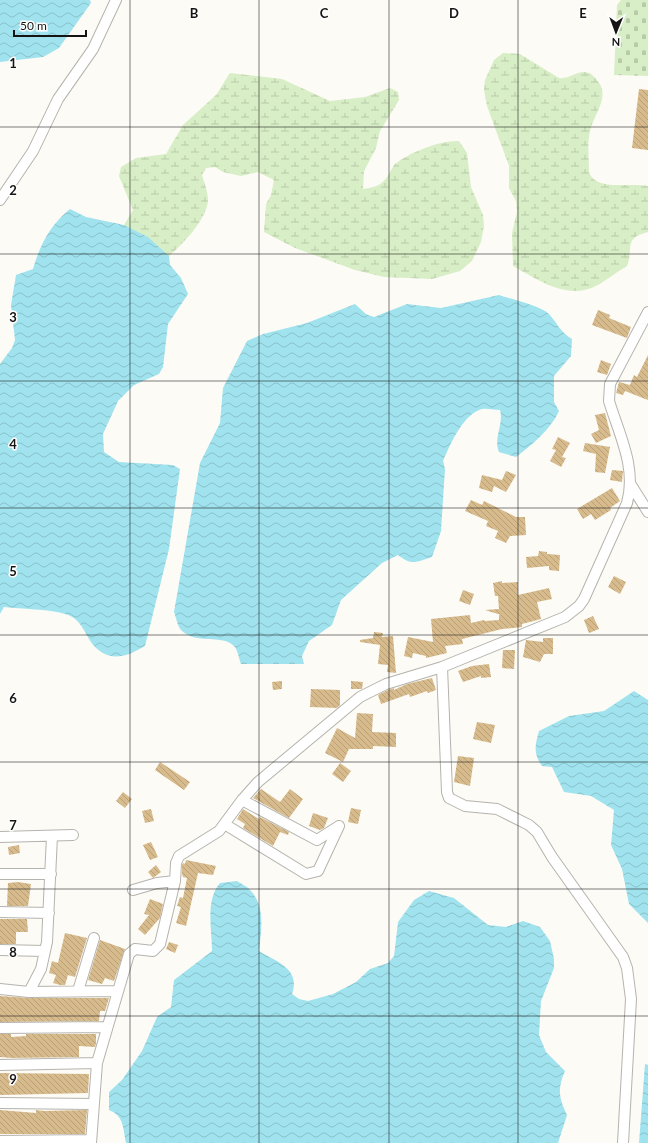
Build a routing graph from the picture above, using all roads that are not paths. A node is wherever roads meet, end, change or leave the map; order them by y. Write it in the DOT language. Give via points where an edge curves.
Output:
graph roads {
  1 [pos="116,0"];
  2 [pos="0,200"];
  3 [pos="648,312"];
  4 [pos="631,485"];
  5 [pos="648,512"];
  6 [pos="442,667"];
  7 [pos="242,800"];
  8 [pos="226,824"];
  9 [pos="73,835"];
  10 [pos="52,836"];
  11 [pos="0,837"];
  12 [pos="0,874"];
  13 [pos="51,874"];
  14 [pos="175,881"];
  15 [pos="133,890"];
  16 [pos="0,912"];
  17 [pos="48,913"];
  18 [pos="94,938"];
  19 [pos="0,950"];
  20 [pos="45,951"];
  21 [pos="0,989"];
  22 [pos="78,991"];
  23 [pos="118,991"];
  24 [pos="29,992"];
  25 [pos="106,1027"];
  26 [pos="0,1028"];
  27 [pos="97,1063"];
  28 [pos="0,1065"];
  29 [pos="0,1103"];
  30 [pos="93,1104"];
  31 [pos="0,1141"];
  32 [pos="91,1142"];
  33 [pos="623,1143"];
  1 -- 2 [label="street" via="93,49 58,99 33,151"];
  3 -- 4 [label="street" via="608,392 627,456"];
  4 -- 5 [label="street"];
  4 -- 6 [label="street" via="627,503 579,606 565,617"];
  6 -- 7 [label="street" via="386,684 360,697 258,782"];
  6 -- 33 [label="street" via="449,798 465,806 497,809 529,825 537,832 612,940 627,968 631,999"];
  7 -- 8 [label="street"];
  7 -- 8 [label="street" via="317,840 338,826 318,871 306,874"];
  8 -- 14 [label="street" via="211,838 180,856 176,863"];
  9 -- 10 [label="street"];
  10 -- 11 [label="street"];
  10 -- 13 [label="street"];
  12 -- 13 [label="street"];
  13 -- 17 [label="street"];
  14 -- 15 [label="street"];
  14 -- 23 [label="street" via="160,944 153,951 132,951 128,954"];
  16 -- 17 [label="street"];
  17 -- 20 [label="street"];
  18 -- 22 [label="street"];
  19 -- 20 [label="street"];
  20 -- 24 [label="street" via="41,969"];
  21 -- 24 [label="street"];
  22 -- 23 [label="street"];
  22 -- 24 [label="street"];
  23 -- 25 [label="street"];
  25 -- 26 [label="street"];
  25 -- 27 [label="street"];
  27 -- 28 [label="street"];
  27 -- 30 [label="street"];
  29 -- 30 [label="street"];
  30 -- 32 [label="street"];
  31 -- 32 [label="street"];
}
